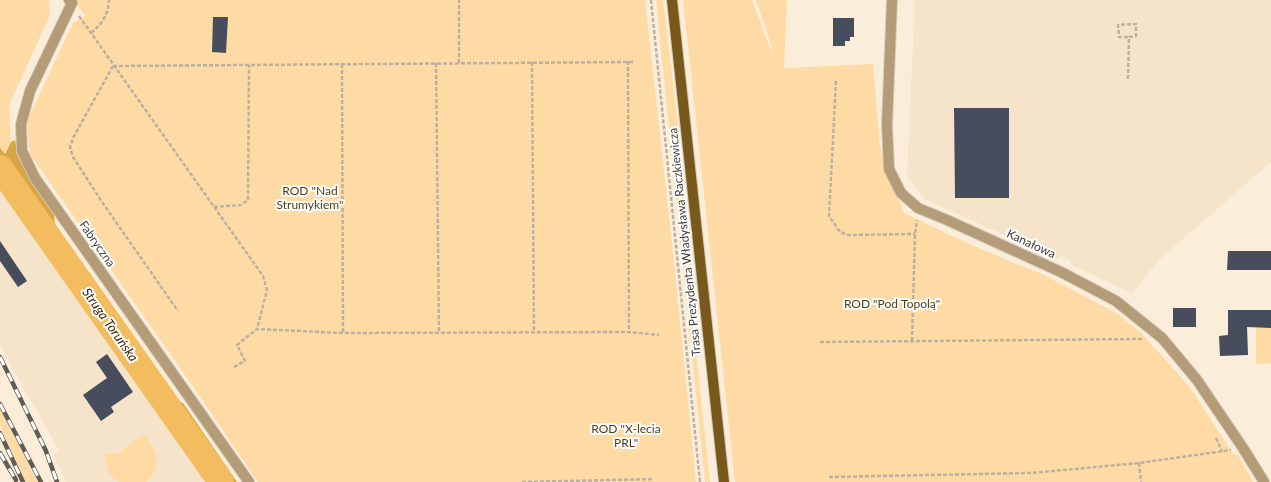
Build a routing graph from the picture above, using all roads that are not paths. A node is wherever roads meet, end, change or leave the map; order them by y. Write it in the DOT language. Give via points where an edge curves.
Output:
graph roads {
  1 [pos="672,0"];
  2 [pos="892,0"];
  3 [pos="70,2"];
  4 [pos="249,482"];
  5 [pos="724,482"];
  6 [pos="1264,482"];
  1 -- 5 [label="main road, Trasa Prezydenta Władysława Raczkiewicza"];
  2 -- 6 [label="street, Kanałowa" via="887,125 889,169 901,193 918,208 1061,272 1116,301 1162,338 1197,380"];
  3 -- 4 [label="street, Fabryczna" via="30,91 21,124 22,151 35,178"];
}
